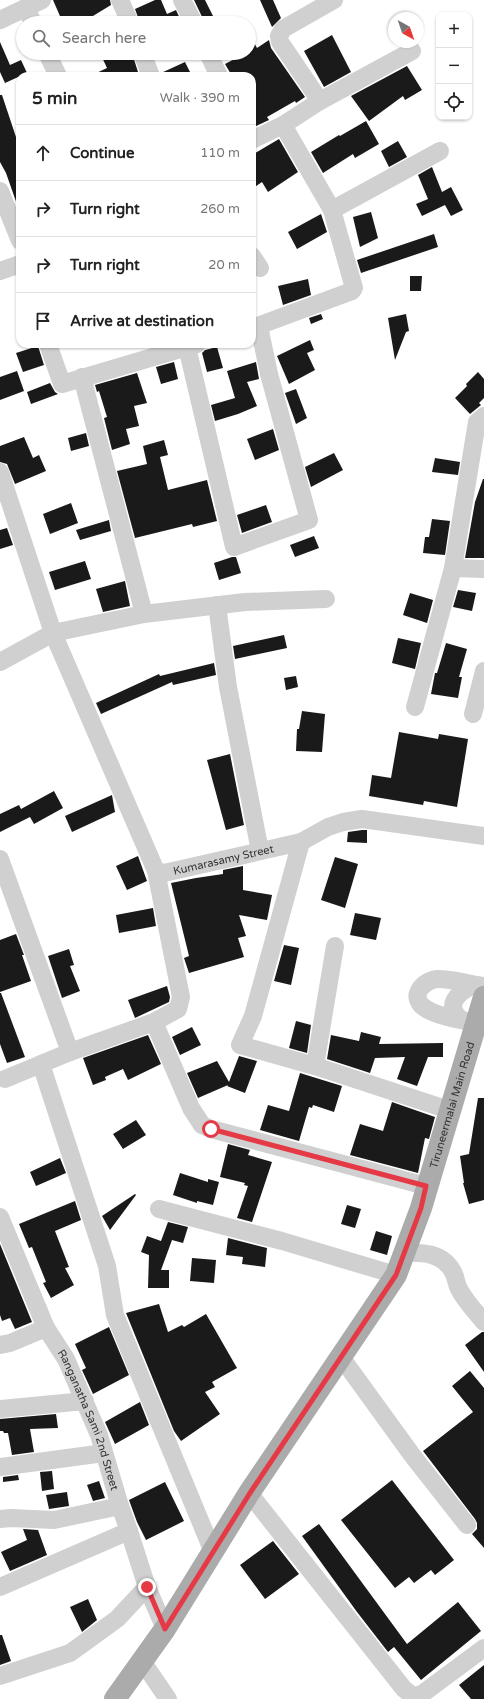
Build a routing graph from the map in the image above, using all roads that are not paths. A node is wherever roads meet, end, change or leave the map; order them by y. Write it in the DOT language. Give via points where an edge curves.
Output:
graph roads {
  1 [pos="120,0"];
  2 [pos="182,0"];
  3 [pos="334,0"];
  4 [pos="34,10"];
  5 [pos="127,16"];
  6 [pos="190,16"];
  7 [pos="0,20"];
  8 [pos="412,51"];
  9 [pos="50,60"];
  10 [pos="145,60"];
  11 [pos="211,60"];
  12 [pos="56,72"];
  13 [pos="149,72"];
  14 [pos="217,72"];
  15 [pos="320,101"];
  16 [pos="283,125"];
  17 [pos="256,138"];
  18 [pos="440,151"];
  19 [pos="0,191"];
  20 [pos="332,210"];
  21 [pos="16,231"];
  22 [pos="16,265"];
  23 [pos="0,271"];
  24 [pos="256,327"];
  25 [pos="256,330"];
  26 [pos="49,348"];
  27 [pos="182,348"];
  28 [pos="193,348"];
  29 [pos="82,377"];
  30 [pos="484,416"];
  31 [pos="0,472"];
  32 [pos="453,568"];
  33 [pos="484,569"];
  34 [pos="326,599"];
  35 [pos="217,605"];
  36 [pos="144,614"];
  37 [pos="53,633"];
  38 [pos="0,662"];
  39 [pos="484,671"];
  40 [pos="415,707"];
  41 [pos="473,714"];
  42 [pos="484,836"];
  43 [pos="301,842"];
  44 [pos="260,850"];
  45 [pos="0,858"];
  46 [pos="156,871"];
  47 [pos="334,946"];
  48 [pos="481,989"];
  49 [pos="154,1022"];
  50 [pos="469,1022"];
  51 [pos="70,1052"];
  52 [pos="41,1064"];
  53 [pos="315,1066"];
  54 [pos="5,1078"];
  55 [pos="449,1110"];
  56 [pos="426,1186"];
  57 [pos="159,1209"];
  58 [pos="0,1217"];
  59 [pos="404,1253"];
  60 [pos="396,1275"];
  61 [pos="484,1322"];
  62 [pos="46,1328"];
  63 [pos="0,1345"];
  64 [pos="341,1357"];
  65 [pos="85,1401"];
  66 [pos="0,1409"];
  67 [pos="104,1453"];
  68 [pos="0,1467"];
  69 [pos="250,1493"];
  70 [pos="120,1506"];
  71 [pos="0,1519"];
  72 [pos="467,1525"];
  73 [pos="129,1531"];
  74 [pos="213,1552"];
  75 [pos="0,1587"];
  76 [pos="147,1587"];
  77 [pos="165,1629"];
  78 [pos="484,1648"];
  79 [pos="142,1661"];
  80 [pos="0,1676"];
  81 [pos="115,1699"];
  82 [pos="168,1699"];
  1 -- 5 [label="street"];
  2 -- 6 [label="street"];
  3 -- 15 [label="street" via="282,29 279,36 280,42"];
  4 -- 7 [label="street"];
  8 -- 15 [label="street"];
  9 -- 12 [label="street"];
  10 -- 13 [label="street"];
  11 -- 14 [label="street"];
  15 -- 16 [label="street"];
  16 -- 17 [label="street"];
  16 -- 20 [label="street"];
  18 -- 20 [label="street"];
  19 -- 21 [label="street"];
  20 -- 24 [label="street" via="354,288"];
  22 -- 23 [label="street"];
  25 -- 28 [label="street" via="309,520 234,547"];
  26 -- 29 [label="street" via="62,384"];
  27 -- 29 [label="street"];
  29 -- 36 [label="street"];
  30 -- 32 [label="street" via="477,422"];
  31 -- 37 [label="street"];
  32 -- 33 [label="street"];
  32 -- 40 [label="street"];
  34 -- 35 [label="street"];
  35 -- 36 [label="street"];
  35 -- 44 [label="street" via="228,687"];
  36 -- 37 [label="street"];
  37 -- 38 [label="street"];
  37 -- 46 [label="street"];
  39 -- 41 [label="street"];
  42 -- 43 [label="street, Kumarasamy Street" via="362,819 328,827"];
  43 -- 44 [label="street, Kumarasamy Street"];
  43 -- 53 [label="street" via="253,1016 240,1045"];
  44 -- 46 [label="street, Kumarasamy Street" via="164,873"];
  45 -- 51 [label="street"];
  46 -- 49 [label="street" via="181,997 178,1008"];
  47 -- 53 [label="street"];
  48 -- 50 [label="main road, Tiruneermalai Main Road"];
  48 -- 50 [label="street" via="437,979 427,982 420,988 417,996 420,1005 428,1010"];
  49 -- 51 [label="street"];
  49 -- 56 [label="street" via="191,1108 202,1125"];
  50 -- 55 [label="main road, Tiruneermalai Main Road"];
  51 -- 52 [label="street"];
  52 -- 54 [label="street"];
  52 -- 74 [label="street" via="107,1266 114,1316"];
  53 -- 55 [label="street"];
  55 -- 56 [label="main road, Tiruneermalai Main Road"];
  56 -- 59 [label="main road, Tiruneermalai Main Road" via="421,1208"];
  57 -- 60 [label="street" via="282,1241"];
  58 -- 62 [label="street, Ranganatha Sami 2nd Street"];
  59 -- 60 [label="main road, Tiruneermalai Main Road"];
  59 -- 61 [label="street" via="426,1252 447,1264 454,1272 458,1287"];
  60 -- 64 [label="main road, Tiruneermalai Main Road"];
  62 -- 63 [label="street"];
  62 -- 65 [label="street, Ranganatha Sami 2nd Street" via="66,1359"];
  64 -- 69 [label="main road, Tiruneermalai Main Road"];
  64 -- 72 [label="street"];
  65 -- 66 [label="street"];
  65 -- 67 [label="street, Ranganatha Sami 2nd Street"];
  67 -- 68 [label="street"];
  67 -- 70 [label="street, Ranganatha Sami 2nd Street"];
  69 -- 74 [label="main road, Tiruneermalai Main Road"];
  69 -- 78 [label="street" via="404,1689 413,1696 422,1694"];
  70 -- 71 [label="street" via="54,1520"];
  70 -- 73 [label="street, Ranganatha Sami 2nd Street"];
  73 -- 75 [label="street"];
  73 -- 76 [label="street, Ranganatha Sami 2nd Street"];
  74 -- 77 [label="main road, Tiruneermalai Main Road"];
  76 -- 77 [label="street, Ranganatha Sami 2nd Street"];
  76 -- 80 [label="street" via="117,1619 70,1653"];
  77 -- 79 [label="main road, Tiruneermalai Main Road"];
  79 -- 81 [label="main road, Tiruneermalai Main Road"];
  79 -- 82 [label="street"];
}
